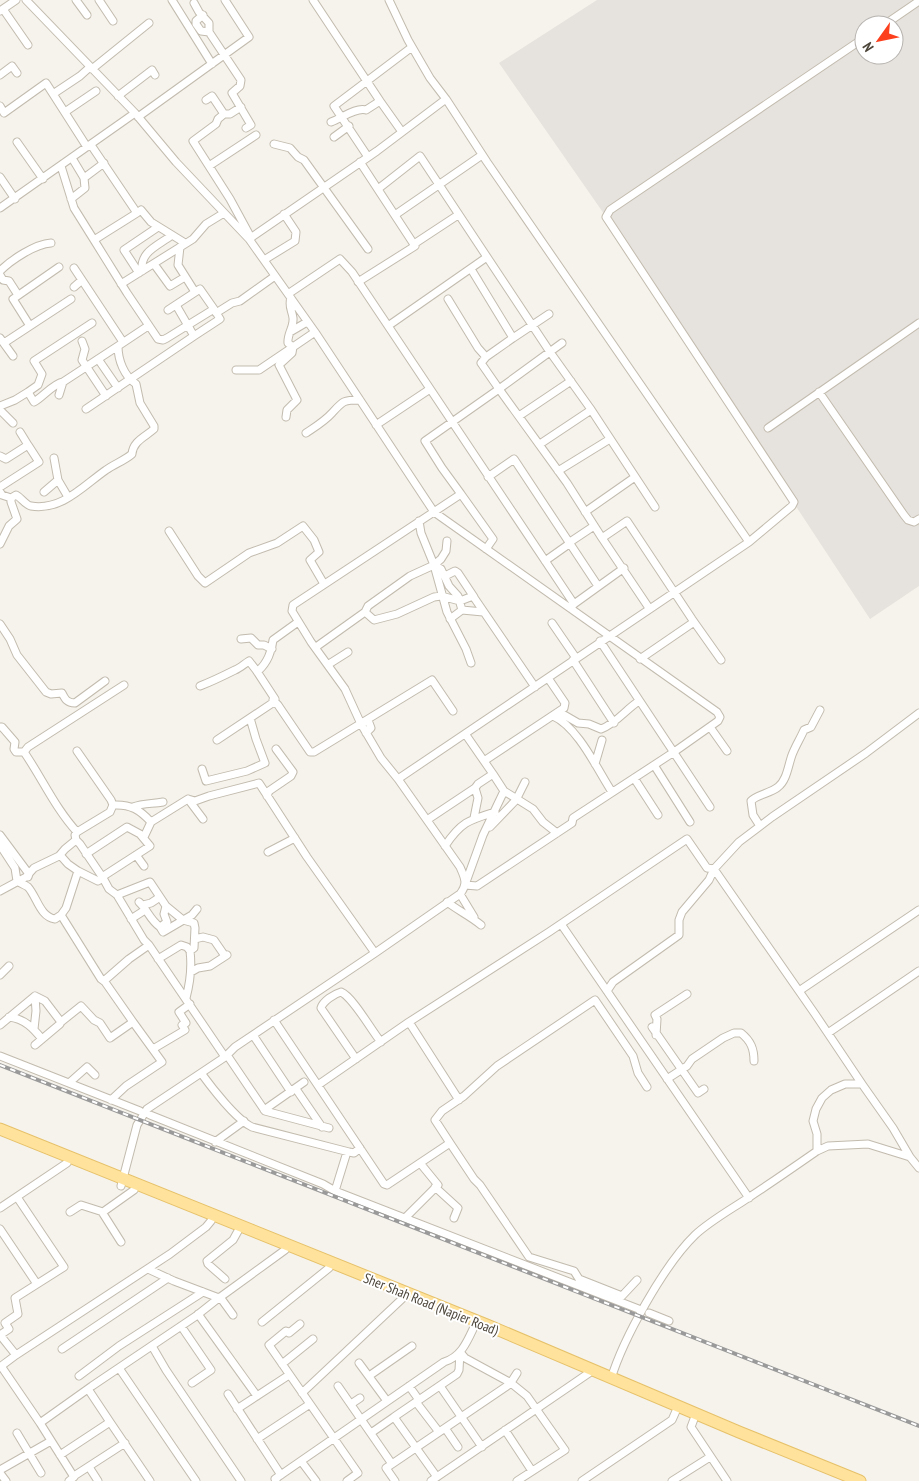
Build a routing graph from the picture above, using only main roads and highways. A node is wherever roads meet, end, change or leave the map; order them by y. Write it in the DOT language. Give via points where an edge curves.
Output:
graph roads {
  1 [pos="0,1130"];
  2 [pos="0,1135"];
  3 [pos="122,1182"];
  4 [pos="404,1296"];
  5 [pos="482,1328"];
  6 [pos="611,1380"];
  7 [pos="738,1434"];
  8 [pos="840,1481"];
  9 [pos="860,1481"];
  1 -- 3 [label="main road, Sher Shah Road (Napier Road)"];
  2 -- 3 [label="main road, Sher Shah Road (Napier Road)"];
  3 -- 4 [label="main road, Sher Shah Road (Napier Road)"];
  3 -- 4 [label="main road, Sher Shah Road (Napier Road)" via="134,1190"];
  4 -- 5 [label="main road, Sher Shah Road (Napier Road)"];
  5 -- 6 [label="main road, Sher Shah Road (Napier Road)"];
  5 -- 6 [label="main road, Sher Shah Road (Napier Road)"];
  6 -- 7 [label="main road, Sher Shah Road (Napier Road)"];
  6 -- 7 [label="main road, Sher Shah Road (Napier Road)" via="694,1420"];
  7 -- 8 [label="main road, Sher Shah Road (Napier Road)"];
  7 -- 9 [label="main road, Sher Shah Road (Napier Road)"];
}
